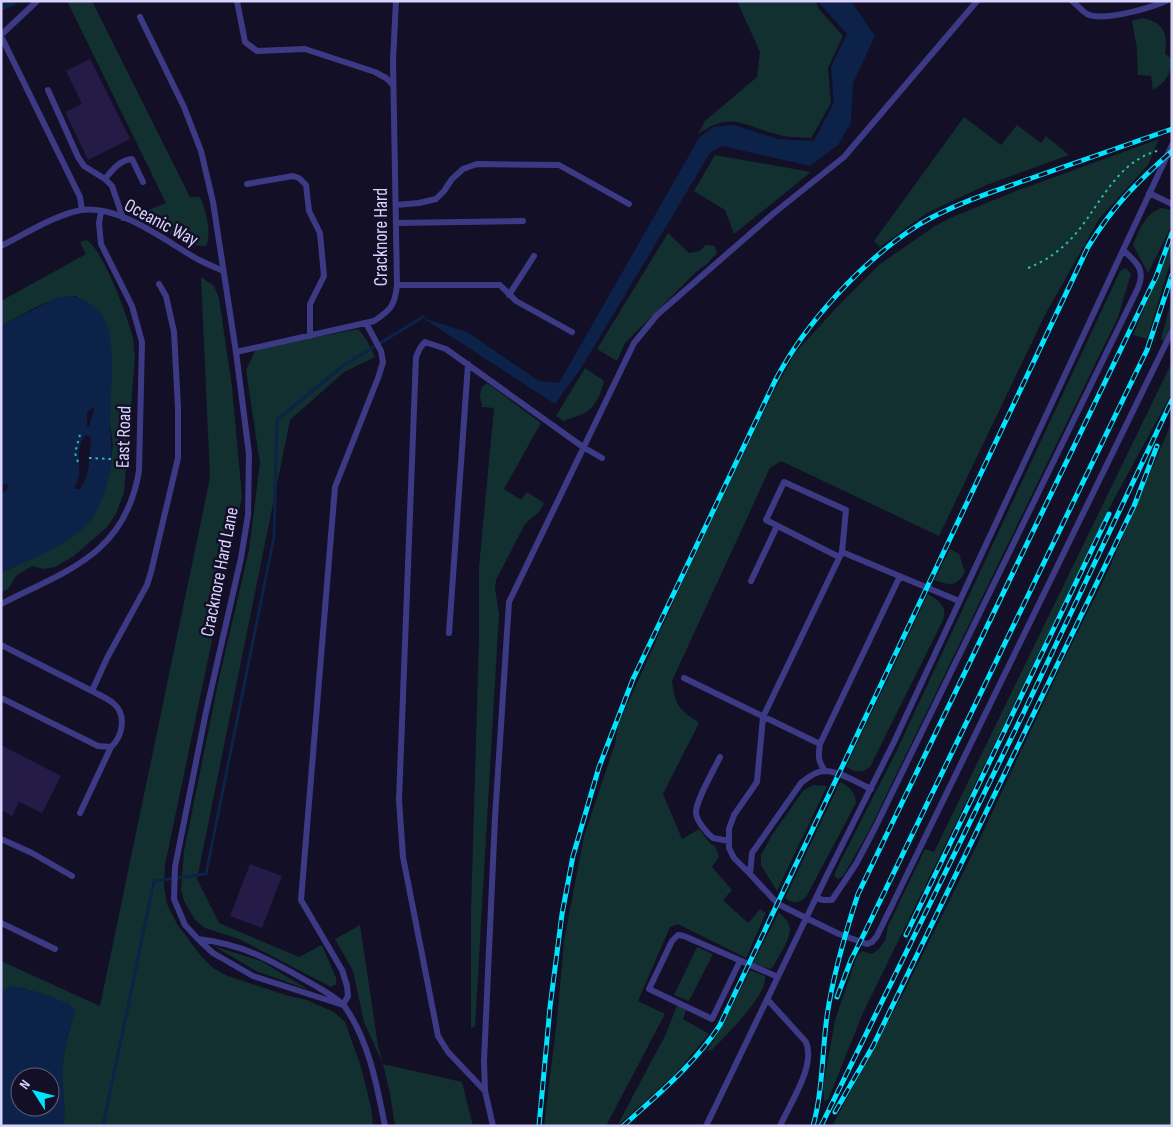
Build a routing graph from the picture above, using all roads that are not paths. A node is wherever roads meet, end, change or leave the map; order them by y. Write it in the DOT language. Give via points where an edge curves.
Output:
graph roads {
  1 [pos="37,1"];
  2 [pos="237,1"];
  3 [pos="396,1"];
  4 [pos="977,1"];
  5 [pos="1072,1"];
  6 [pos="1166,1"];
  7 [pos="140,17"];
  8 [pos="1,36"];
  9 [pos="394,85"];
  10 [pos="48,90"];
  11 [pos="1171,146"];
  12 [pos="105,179"];
  13 [pos="143,182"];
  14 [pos="247,184"];
  15 [pos="1149,193"];
  16 [pos="629,204"];
  17 [pos="1172,204"];
  18 [pos="396,205"];
  19 [pos="82,210"];
  20 [pos="102,212"];
  21 [pos="123,218"];
  22 [pos="523,221"];
  23 [pos="396,223"];
  24 [pos="1,246"];
  25 [pos="1123,250"];
  26 [pos="534,256"];
  27 [pos="223,271"];
  28 [pos="159,284"];
  29 [pos="397,285"];
  30 [pos="509,295"];
  31 [pos="366,323"];
  32 [pos="1172,331"];
  33 [pos="572,332"];
  34 [pos="310,336"];
  35 [pos="236,352"];
  36 [pos="468,364"];
  37 [pos="584,447"];
  38 [pos="602,458"];
  39 [pos="777,526"];
  40 [pos="841,554"];
  41 [pos="900,576"];
  42 [pos="751,581"];
  43 [pos="959,601"];
  44 [pos="1,604"];
  45 [pos="449,633"];
  46 [pos="1,645"];
  47 [pos="684,678"];
  48 [pos="92,691"];
  49 [pos="1,698"];
  50 [pos="764,717"];
  51 [pos="820,744"];
  52 [pos="111,746"];
  53 [pos="720,757"];
  54 [pos="826,771"];
  55 [pos="870,789"];
  56 [pos="80,813"];
  57 [pos="1,839"];
  58 [pos="730,841"];
  59 [pos="750,874"];
  60 [pos="72,876"];
  61 [pos="816,898"];
  62 [pos="806,918"];
  63 [pos="1,923"];
  64 [pos="198,939"];
  65 [pos="55,949"];
  66 [pos="740,961"];
  67 [pos="778,977"];
  68 [pos="767,998"];
  69 [pos="343,1004"];
  70 [pos="485,1091"];
  71 [pos="385,1126"];
  72 [pos="493,1126"];
  73 [pos="706,1126"];
  74 [pos="780,1126"];
  1 -- 8 [label="lane"];
  2 -- 9 [label="lane" via="245,42 257,50 305,49 375,72"];
  3 -- 9 [label="lane, Cracknore Hard"];
  4 -- 37 [label="lane" via="844,157 774,213 657,316 634,343"];
  5 -- 6 [label="lane" via="1089,15 1111,17"];
  7 -- 27 [label="lane, Cracknore Hard Lane" via="184,107 201,152 213,202"];
  8 -- 19 [label="lane" via="80,197"];
  9 -- 18 [label="lane, Cracknore Hard"];
  10 -- 12 [label="lane" via="78,158 84,166"];
  11 -- 15 [label="lane"];
  12 -- 13 [label="lane" via="119,164 132,159"];
  12 -- 21 [label="lane" via="112,186"];
  14 -- 34 [label="lane" via="293,176 306,185 310,212 320,233 324,268 324,276 310,304"];
  15 -- 17 [label="lane"];
  15 -- 25 [label="lane"];
  16 -- 18 [label="lane" via="560,166 477,164 452,179 436,199"];
  18 -- 23 [label="lane, Cracknore Hard"];
  19 -- 20 [label="lane, Oceanic Way"];
  19 -- 24 [label="lane, Oceanic Way"];
  20 -- 21 [label="lane, Oceanic Way"];
  20 -- 44 [label="lane, East Road" via="99,223 101,244 132,306 142,342 136,488 118,527 93,555 78,566"];
  21 -- 27 [label="lane, Oceanic Way"];
  22 -- 23 [label="lane"];
  23 -- 29 [label="lane, Cracknore Hard"];
  25 -- 43 [label="lane"];
  25 -- 61 [label="lane" via="1142,274 1138,288 874,830 832,900"];
  26 -- 30 [label="lane"];
  27 -- 35 [label="lane, Cracknore Hard Lane"];
  28 -- 48 [label="lane" via="166,296 174,332 178,458 152,572"];
  29 -- 30 [label="lane" via="500,285"];
  29 -- 31 [label="lane, Cracknore Hard" via="395,300 387,312"];
  30 -- 33 [label="lane"];
  31 -- 34 [label="lane, Cracknore Hard"];
  31 -- 69 [label="lane" via="381,351 383,362 335,487 302,900 342,970 348,996"];
  32 -- 62 [label="lane" via="877,936 867,944"];
  34 -- 35 [label="lane, Cracknore Hard"];
  35 -- 64 [label="lane, Cracknore Hard Lane" via="249,454 248,515 173,884 178,912"];
  36 -- 37 [label="lane"];
  36 -- 45 [label="lane"];
  36 -- 70 [label="lane" via="446,348 425,342 416,357 398,800 402,857 438,1036 448,1052"];
  37 -- 38 [label="lane"];
  37 -- 70 [label="lane" via="509,602 487,976"];
  39 -- 40 [label="lane"];
  39 -- 40 [label="lane" via="766,520 784,482 846,510"];
  39 -- 42 [label="lane"];
  40 -- 41 [label="lane"];
  40 -- 50 [label="lane"];
  41 -- 43 [label="lane"];
  41 -- 51 [label="lane"];
  43 -- 55 [label="lane"];
  46 -- 48 [label="lane"];
  47 -- 50 [label="lane"];
  48 -- 52 [label="lane" via="119,709 120,734"];
  49 -- 52 [label="lane" via="98,746"];
  50 -- 51 [label="lane"];
  50 -- 58 [label="lane" via="757,782 734,814 729,828"];
  51 -- 54 [label="lane" via="819,763"];
  52 -- 56 [label="lane"];
  53 -- 58 [label="lane" via="696,812 713,838"];
  54 -- 55 [label="lane"];
  54 -- 59 [label="lane" via="812,774 801,783 752,853"];
  55 -- 61 [label="lane"];
  57 -- 60 [label="lane"];
  58 -- 59 [label="lane" via="734,858"];
  59 -- 62 [label="lane" via="778,904"];
  61 -- 62 [label="lane"];
  62 -- 67 [label="lane"];
  63 -- 65 [label="lane"];
  64 -- 69 [label="lane" via="255,952"];
  64 -- 69 [label="lane, Cracknore Hard Lane" via="213,953 253,976"];
  66 -- 66 [label="lane" via="678,936 672,941 649,988 712,1019"];
  66 -- 67 [label="lane"];
  67 -- 68 [label="lane"];
  68 -- 73 [label="lane"];
  68 -- 74 [label="lane" via="810,1050 804,1075"];
  69 -- 71 [label="lane" via="361,1036"];
  70 -- 72 [label="lane"];
}
